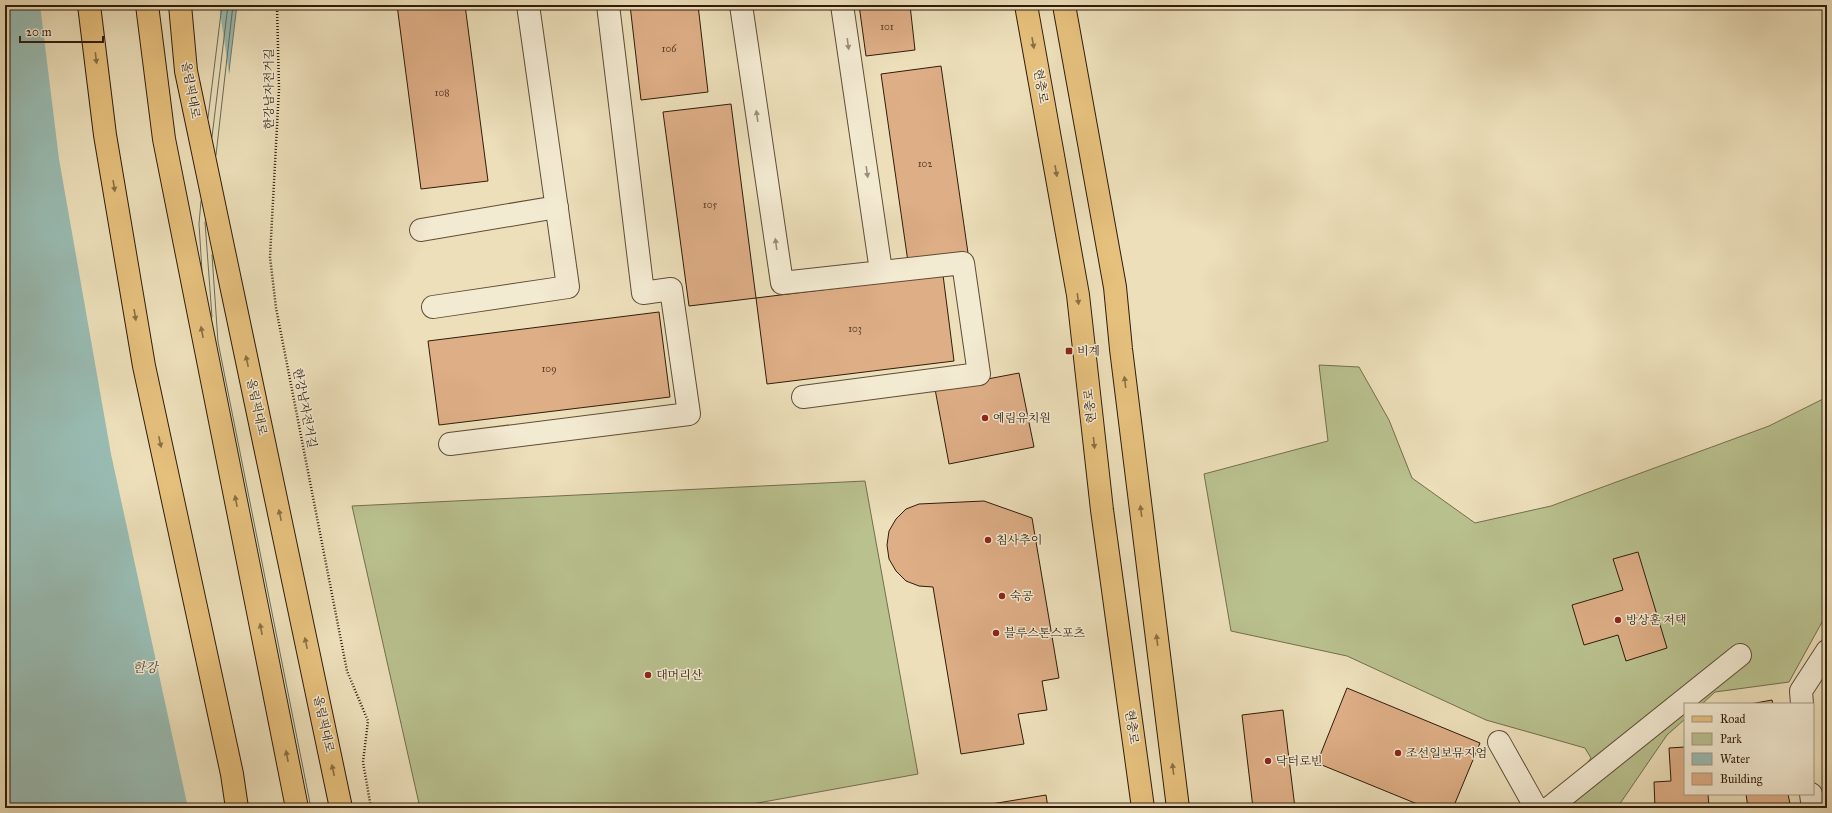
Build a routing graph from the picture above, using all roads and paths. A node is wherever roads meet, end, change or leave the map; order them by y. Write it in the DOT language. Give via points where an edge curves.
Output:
graph roads {
  1 [pos="89,5"];
  2 [pos="147,5"];
  3 [pos="180,5"];
  4 [pos="277,5"];
  5 [pos="528,5"];
  6 [pos="608,5"];
  7 [pos="741,5"];
  8 [pos="842,5"];
  9 [pos="1026,5"];
  10 [pos="1064,5"];
  11 [pos="557,207"];
  12 [pos="421,230"];
  13 [pos="881,271"];
  14 [pos="433,307"];
  15 [pos="802,397"];
  16 [pos="450,444"];
  17 [pos="1827,651"];
  18 [pos="1740,655"];
  19 [pos="1802,703"];
  20 [pos="1499,742"];
  21 [pos="1811,795"];
  22 [pos="237,808"];
  23 [pos="297,808"];
  24 [pos="341,808"];
  25 [pos="371,808"];
  26 [pos="1143,808"];
  27 [pos="1178,808"];
  28 [pos="1536,808"];
  29 [pos="1549,808"];
  30 [pos="1813,808"];
  1 -- 22 [label="main road, one-way" via="105,135 144,366"];
  23 -- 2 [label="main road, one-way" via="164,139"];
  24 -- 3 [label="main road, 올림픽대로, one-way" via="186,71"];
  4 -- 25 [label="path, 한강남자전거길" via="279,97 270,257 276,308 347,671 368,721 363,762"];
  5 -- 11 [label="street"];
  6 -- 16 [label="street" via="643,293 671,289 689,414"];
  13 -- 7 [label="street, one-way" via="782,283"];
  8 -- 13 [label="street, one-way"];
  9 -- 26 [label="main road, 현충로, one-way" via="1078,295 1102,510"];
  27 -- 10 [label="main road, one-way" via="1115,287"];
  11 -- 12 [label="street"];
  11 -- 14 [label="street" via="568,287"];
  13 -- 15 [label="street" via="963,263 979,374"];
  17 -- 19 [label="street" via="1801,691"];
  18 -- 29 [label="street"];
  20 -- 28 [label="street"];
  21 -- 30 [label="street"];
}
